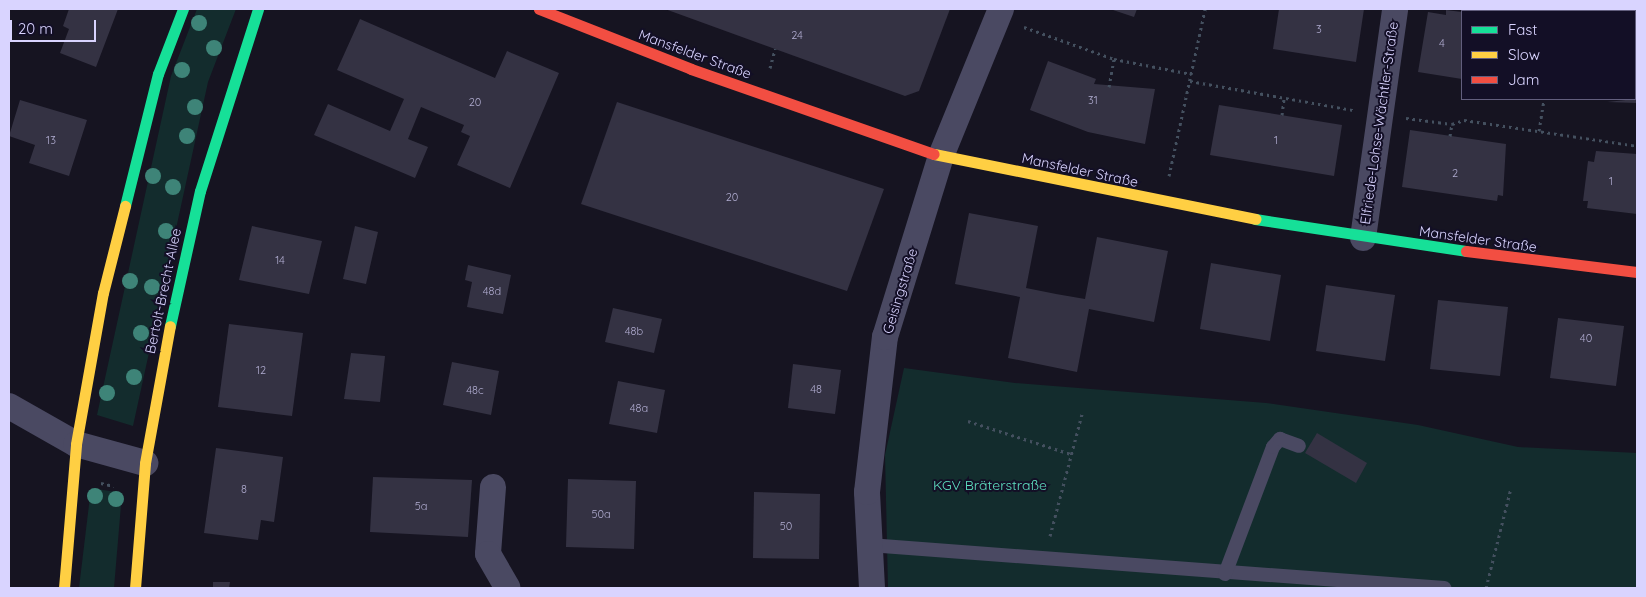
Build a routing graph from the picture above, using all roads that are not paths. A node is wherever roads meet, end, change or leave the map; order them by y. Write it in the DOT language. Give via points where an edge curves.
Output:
graph roads {
  1 [pos="183,9"];
  2 [pos="258,9"];
  3 [pos="539,9"];
  4 [pos="1395,9"];
  5 [pos="999,13"];
  6 [pos="567,15"];
  7 [pos="942,156"];
  8 [pos="1363,238"];
  9 [pos="1637,272"];
  10 [pos="9,406"];
  11 [pos="76,444"];
  12 [pos="1299,446"];
  13 [pos="145,463"];
  14 [pos="492,487"];
  15 [pos="870,545"];
  16 [pos="1225,574"];
  17 [pos="64,588"];
  18 [pos="135,588"];
  19 [pos="508,588"];
  20 [pos="872,588"];
  21 [pos="1444,588"];
  1 -- 11 [label="street" via="158,74 126,190"];
  2 -- 13 [label="street, Bertolt-Brecht-Allee" via="200,191"];
  3 -- 6 [label="street, Mansfelder Straße"];
  4 -- 8 [label="street, Elfriede-Lohse-Wächtler-Straße"];
  5 -- 7 [label="street, Geisingstraße"];
  6 -- 7 [label="street, Mansfelder Straße"];
  7 -- 8 [label="street, Mansfelder Straße" via="1163,203"];
  7 -- 15 [label="street, Geisingstraße" via="885,337 870,443"];
  8 -- 9 [label="street, Mansfelder Straße"];
  10 -- 11 [label="street"];
  11 -- 13 [label="street"];
  11 -- 17 [label="street"];
  12 -- 16 [label="lane" via="1280,439 1273,447"];
  13 -- 18 [label="street, Bertolt-Brecht-Allee"];
  14 -- 19 [label="street" via="488,554"];
  15 -- 16 [label="lane"];
  15 -- 20 [label="street, Geisingstraße"];
  16 -- 21 [label="lane"];
}
